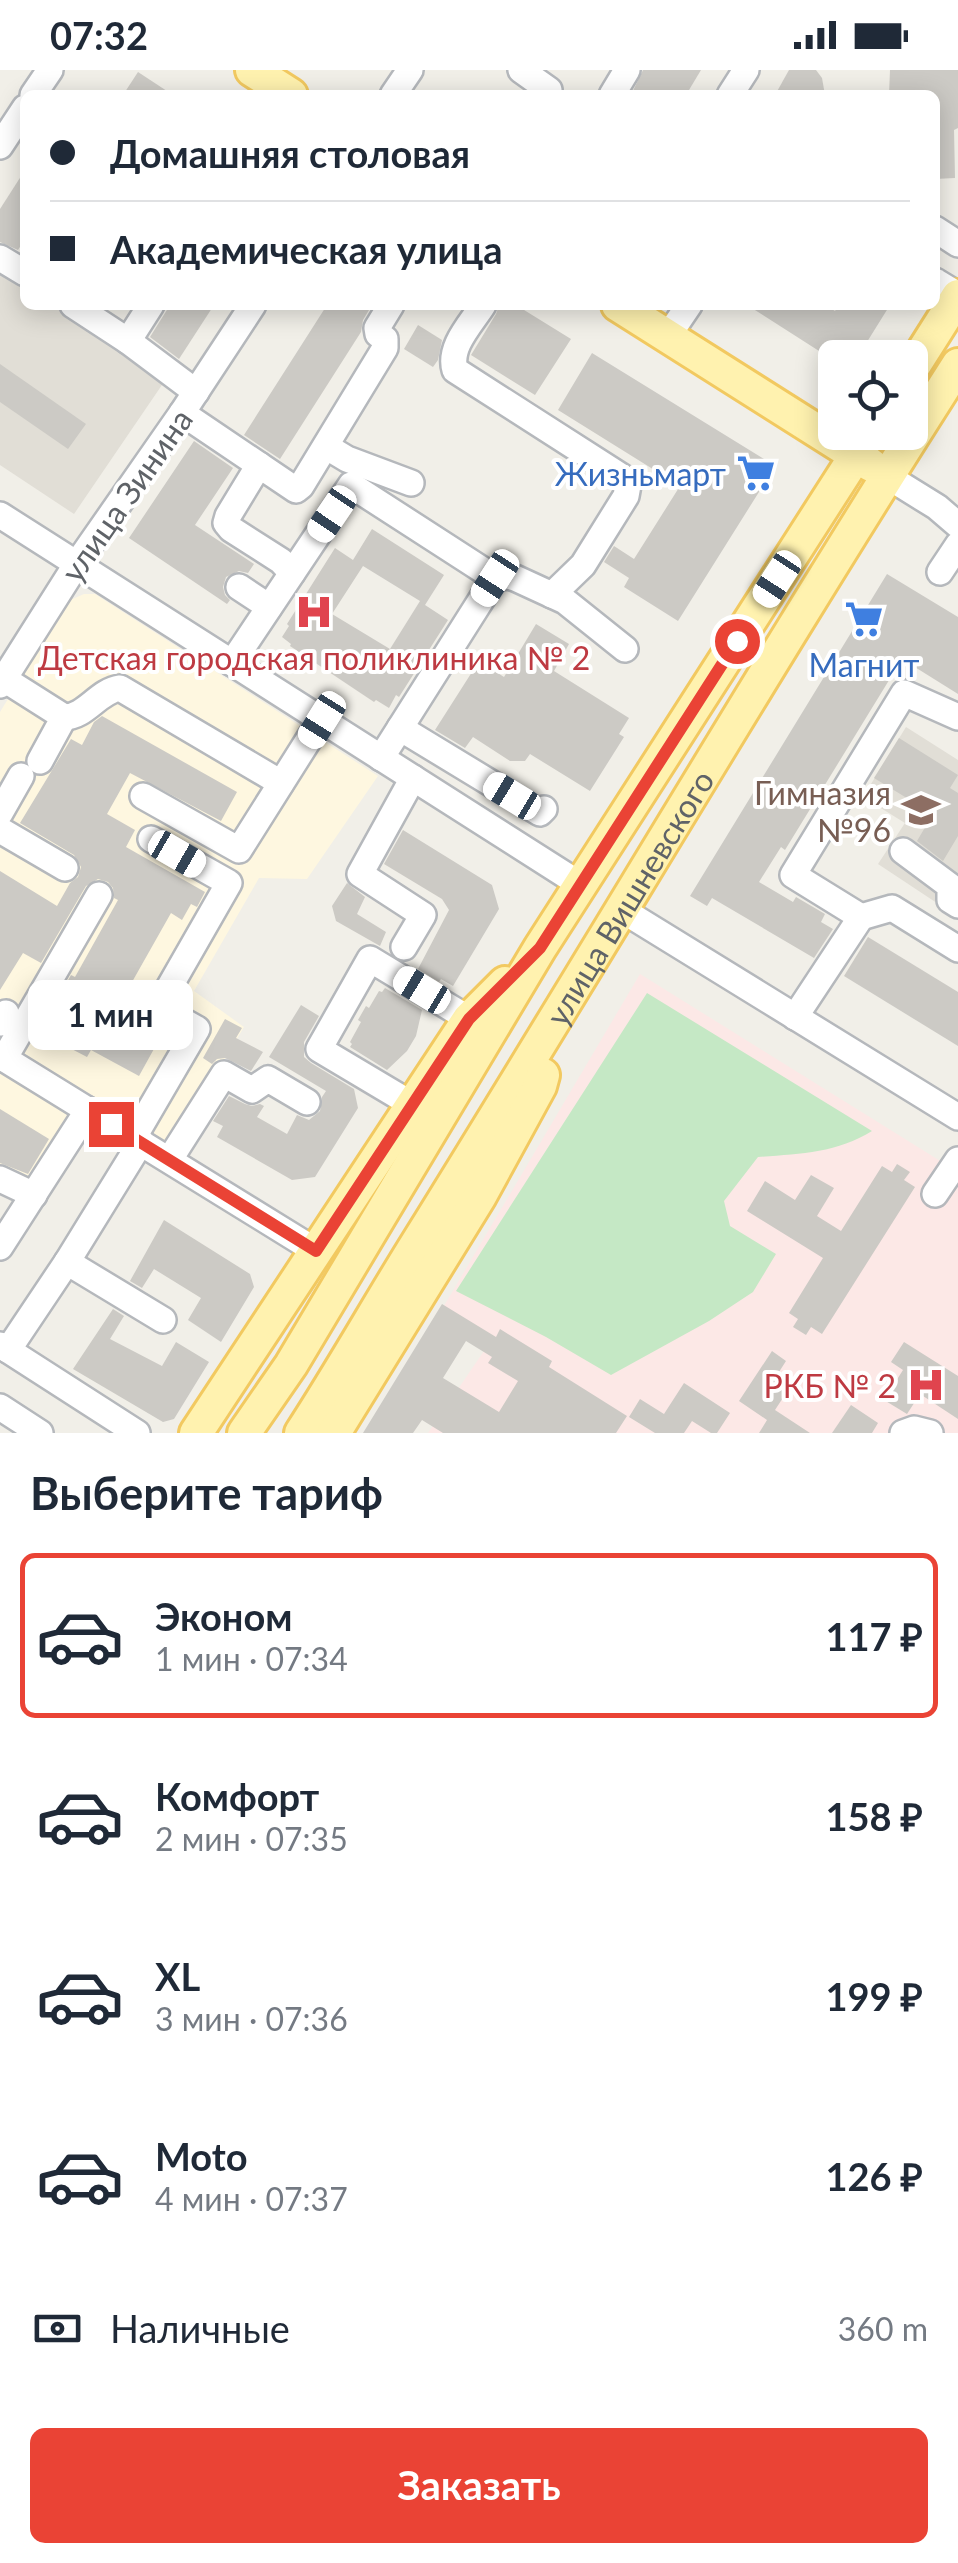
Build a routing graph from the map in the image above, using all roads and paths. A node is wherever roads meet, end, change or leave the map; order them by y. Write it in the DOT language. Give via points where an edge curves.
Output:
graph roads {
  1 [pos="252,70"];
  2 [pos="521,70"];
  3 [pos="282,90"];
  4 [pos="549,90"];
  5 [pos="20,116"];
  6 [pos="0,146"];
  7 [pos="958,296"];
  8 [pos="81,310"];
  9 [pos="148,310"];
  10 [pos="249,310"];
  11 [pos="389,310"];
  12 [pos="480,310"];
  13 [pos="626,310"];
  14 [pos="686,310"];
  15 [pos="668,336"];
  16 [pos="128,341"];
  17 [pos="928,344"];
  18 [pos="958,366"];
  19 [pos="189,402"];
  20 [pos="818,419"];
  21 [pos="327,447"];
  22 [pos="859,450"];
  23 [pos="868,450"];
  24 [pos="259,465"];
  25 [pos="887,476"];
  26 [pos="411,483"];
  27 [pos="0,515"];
  28 [pos="958,526"];
  29 [pos="958,545"];
  30 [pos="76,565"];
  31 [pos="292,572"];
  32 [pos="940,572"];
  33 [pos="495,578"];
  34 [pos="239,587"];
  35 [pos="552,595"];
  36 [pos="270,607"];
  37 [pos="626,648"];
  38 [pos="232,664"];
  39 [pos="2,682"];
  40 [pos="64,717"];
  41 [pos="958,717"];
  42 [pos="322,720"];
  43 [pos="400,728"];
  44 [pos="381,758"];
  45 [pos="412,778"];
  46 [pos="282,782"];
  47 [pos="143,796"];
  48 [pos="544,809"];
  49 [pos="0,813"];
  50 [pos="0,830"];
  51 [pos="150,839"];
  52 [pos="903,851"];
  53 [pos="65,868"];
  54 [pos="581,885"];
  55 [pos="100,895"];
  56 [pos="958,905"];
  57 [pos="622,910"];
  58 [pos="862,917"];
  59 [pos="404,947"];
  60 [pos="540,948"];
  61 [pos="958,949"];
  62 [pos="566,1005"];
  63 [pos="795,1017"];
  64 [pos="469,1019"];
  65 [pos="2,1057"];
  66 [pos="307,1102"];
  67 [pos="413,1105"];
  68 [pos="88,1110"];
  69 [pos="958,1117"];
  70 [pos="138,1139"];
  71 [pos="170,1159"];
  72 [pos="958,1160"];
  73 [pos="0,1179"];
  74 [pos="936,1194"];
  75 [pos="34,1195"];
  76 [pos="0,1247"];
  77 [pos="316,1251"];
  78 [pos="68,1262"];
  79 [pos="163,1320"];
  80 [pos="4,1348"];
  81 [pos="0,1408"];
  82 [pos="40,1433"];
  83 [pos="138,1433"];
  84 [pos="196,1433"];
  85 [pos="244,1433"];
  86 [pos="301,1433"];
  87 [pos="334,1433"];
  88 [pos="904,1433"];
  89 [pos="930,1433"];
  1 -- 3 [label="main road"];
  2 -- 4 [label="street"];
  5 -- 6 [label="street"];
  7 -- 17 [label="main road"];
  8 -- 16 [label="street"];
  9 -- 16 [label="street"];
  10 -- 19 [label="street, улица Зинина"];
  11 -- 21 [label="street" via="378,328 385,348"];
  12 -- 35 [label="street" via="454,352 455,370 628,485 583,565"];
  13 -- 15 [label="main road"];
  14 -- 15 [label="street"];
  15 -- 20 [label="main road"];
  16 -- 19 [label="street"];
  18 -- 25 [label="main road, улица Вишневского"];
  19 -- 24 [label="street"];
  19 -- 30 [label="street, улица Зинина"];
  21 -- 24 [label="street" via="296,490"];
  21 -- 26 [label="street"];
  22 -- 54 [label="main road, улица Вишневского"];
  23 -- 25 [label="main road"];
  24 -- 31 [label="street" via="226,523"];
  25 -- 28 [label="street"];
  25 -- 57 [label="main road, улица Вишневского"];
  27 -- 30 [label="street"];
  29 -- 32 [label="street"];
  30 -- 38 [label="street"];
  30 -- 39 [label="street, улица Зинина"];
  31 -- 33 [label="street" via="351,485"];
  31 -- 36 [label="street"];
  33 -- 35 [label="street" via="508,576"];
  33 -- 43 [label="street"];
  34 -- 36 [label="street"];
  35 -- 37 [label="street"];
  36 -- 38 [label="street"];
  38 -- 42 [label="street"];
  39 -- 40 [label="street"];
  40 -- 46 [label="street" via="73,718 120,688"];
  40 -- 49 [label="street"];
  41 -- 58 [label="street" via="904,693 793,875"];
  42 -- 44 [label="street"];
  42 -- 46 [label="street"];
  43 -- 44 [label="street"];
  43 -- 48 [label="street" via="540,813"];
  44 -- 45 [label="street"];
  45 -- 54 [label="street"];
  45 -- 59 [label="street" via="360,874 423,915"];
  46 -- 47 [label="street" via="239,850"];
  50 -- 53 [label="street"];
  51 -- 70 [label="street" via="229,883 158,1008 197,1029"];
  52 -- 56 [label="street" via="950,886 950,900"];
  54 -- 60 [label="main road, улица Вишневского"];
  55 -- 65 [label="street"];
  57 -- 62 [label="main road, улица Вишневского"];
  57 -- 63 [label="street"];
  58 -- 61 [label="street" via="892,908"];
  58 -- 63 [label="street"];
  60 -- 64 [label="main road"];
  60 -- 85 [label="main road, улица Вишневского"];
  62 -- 86 [label="main road, улица Вишневского"];
  62 -- 87 [label="main road" via="540,1086"];
  63 -- 69 [label="street"];
  64 -- 67 [label="main road"];
  64 -- 67 [label="street" via="370,960 319,1049"];
  65 -- 68 [label="street"];
  66 -- 71 [label="street" via="268,1079 252,1090 224,1074"];
  67 -- 77 [label="main road"];
  68 -- 70 [label="street"];
  68 -- 75 [label="street"];
  70 -- 71 [label="street"];
  70 -- 78 [label="street"];
  71 -- 77 [label="street"];
  72 -- 74 [label="street"];
  73 -- 75 [label="street"];
  75 -- 76 [label="street"];
  77 -- 84 [label="main road"];
  78 -- 79 [label="street"];
  78 -- 80 [label="street"];
  80 -- 83 [label="street"];
  81 -- 82 [label="street"];
  88 -- 89 [label="street"];
}
